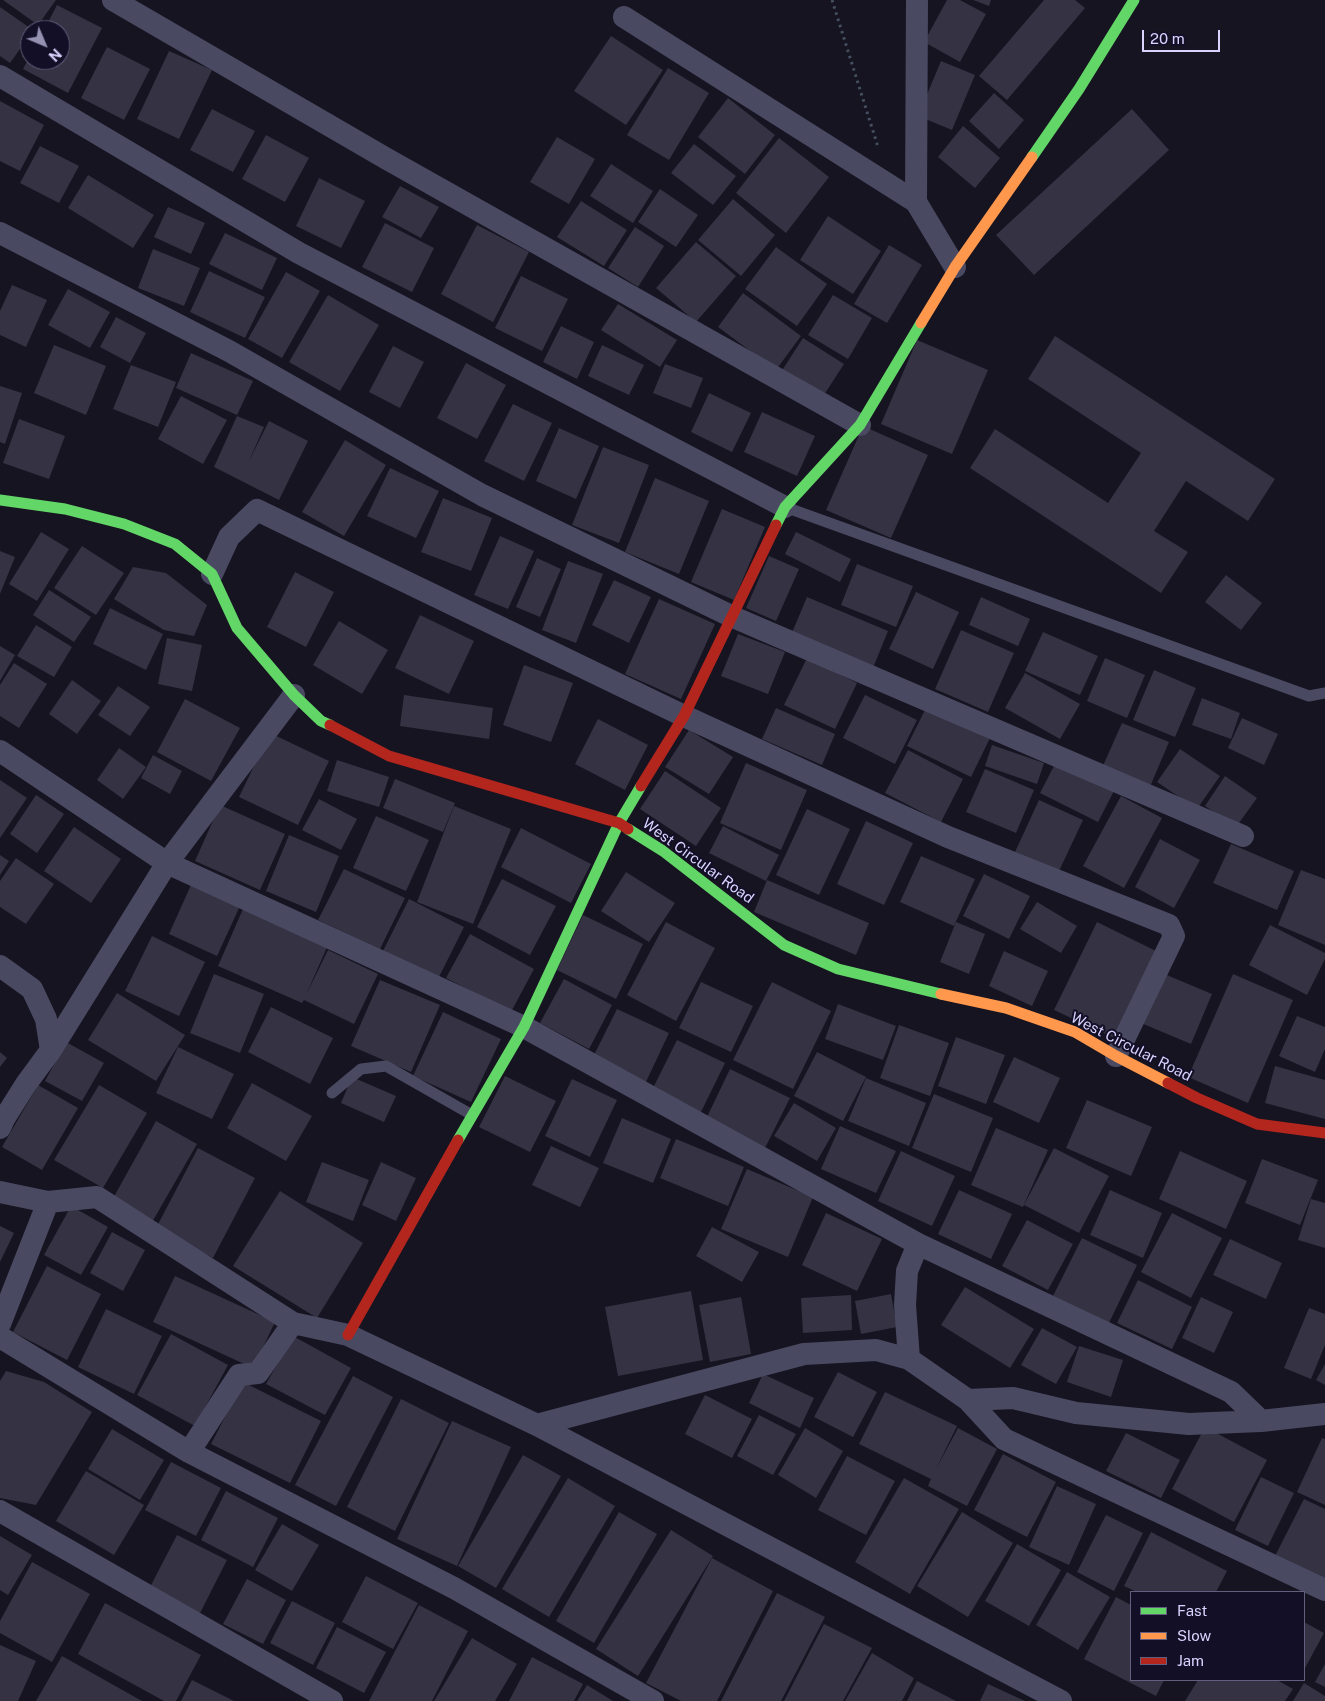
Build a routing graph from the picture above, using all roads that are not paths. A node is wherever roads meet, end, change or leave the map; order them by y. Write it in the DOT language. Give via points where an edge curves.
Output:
graph roads {
  1 [pos="113,0"];
  2 [pos="917,0"];
  3 [pos="1134,0"];
  4 [pos="624,17"];
  5 [pos="0,76"];
  6 [pos="916,202"];
  7 [pos="0,233"];
  8 [pos="955,267"];
  9 [pos="860,425"];
  10 [pos="0,500"];
  11 [pos="786,507"];
  12 [pos="212,574"];
  13 [pos="733,617"];
  14 [pos="1325,693"];
  15 [pos="294,695"];
  16 [pos="684,716"];
  17 [pos="0,751"];
  18 [pos="619,823"];
  19 [pos="1243,836"];
  20 [pos="167,863"];
  21 [pos="0,966"];
  22 [pos="524,1027"];
  23 [pos="52,1050"];
  24 [pos="1116,1056"];
  25 [pos="332,1093"];
  26 [pos="472,1115"];
  27 [pos="0,1128"];
  28 [pos="1325,1133"];
  29 [pos="0,1192"];
  30 [pos="48,1202"];
  31 [pos="918,1244"];
  32 [pos="293,1323"];
  33 [pos="0,1324"];
  34 [pos="348,1335"];
  35 [pos="0,1336"];
  36 [pos="909,1359"];
  37 [pos="968,1400"];
  38 [pos="1325,1414"];
  39 [pos="1261,1421"];
  40 [pos="537,1425"];
  41 [pos="189,1452"];
  42 [pos="0,1511"];
  43 [pos="1325,1590"];
  44 [pos="332,1701"];
  45 [pos="653,1701"];
  46 [pos="1061,1701"];
  1 -- 9 [label="street" via="387,159"];
  2 -- 6 [label="street"];
  3 -- 8 [label="street" via="1078,89"];
  4 -- 6 [label="street"];
  5 -- 11 [label="street" via="299,253"];
  6 -- 8 [label="street"];
  7 -- 13 [label="street" via="229,351 482,494"];
  8 -- 9 [label="street"];
  9 -- 11 [label="street"];
  10 -- 12 [label="street, West Circular Road" via="65,509 124,524 176,544"];
  11 -- 13 [label="street"];
  11 -- 14 [label="lane" via="1309,696"];
  12 -- 15 [label="street, West Circular Road" via="237,628"];
  12 -- 16 [label="street" via="229,537 257,510"];
  13 -- 16 [label="street"];
  13 -- 19 [label="street"];
  15 -- 18 [label="street, West Circular Road" via="321,721 389,756"];
  15 -- 20 [label="street"];
  16 -- 18 [label="street"];
  16 -- 24 [label="street" via="948,837 1169,925 1174,936"];
  17 -- 20 [label="street"];
  18 -- 22 [label="street"];
  18 -- 24 [label="street, West Circular Road" via="663,851 784,945 838,969 1006,1008 1075,1032"];
  20 -- 22 [label="street"];
  20 -- 23 [label="street"];
  21 -- 23 [label="street" via="32,988 46,1020"];
  22 -- 26 [label="street"];
  22 -- 31 [label="street"];
  23 -- 27 [label="street" via="26,1084"];
  24 -- 28 [label="street, West Circular Road" via="1256,1124"];
  25 -- 26 [label="lane" via="361,1069 386,1066"];
  26 -- 34 [label="street"];
  29 -- 30 [label="street"];
  30 -- 32 [label="street" via="96,1197"];
  30 -- 33 [label="street"];
  31 -- 36 [label="street" via="907,1271 905,1305"];
  31 -- 39 [label="street" via="1231,1392"];
  32 -- 34 [label="street"];
  32 -- 41 [label="street" via="258,1373 238,1375"];
  34 -- 40 [label="street"];
  35 -- 41 [label="street"];
  36 -- 37 [label="street"];
  36 -- 40 [label="street" via="876,1350 804,1354"];
  37 -- 39 [label="street" via="1013,1398 1076,1413 1189,1424"];
  37 -- 43 [label="street" via="1004,1439"];
  38 -- 39 [label="street"];
  40 -- 46 [label="street"];
  41 -- 45 [label="street" via="454,1588"];
  42 -- 44 [label="street"];
}
